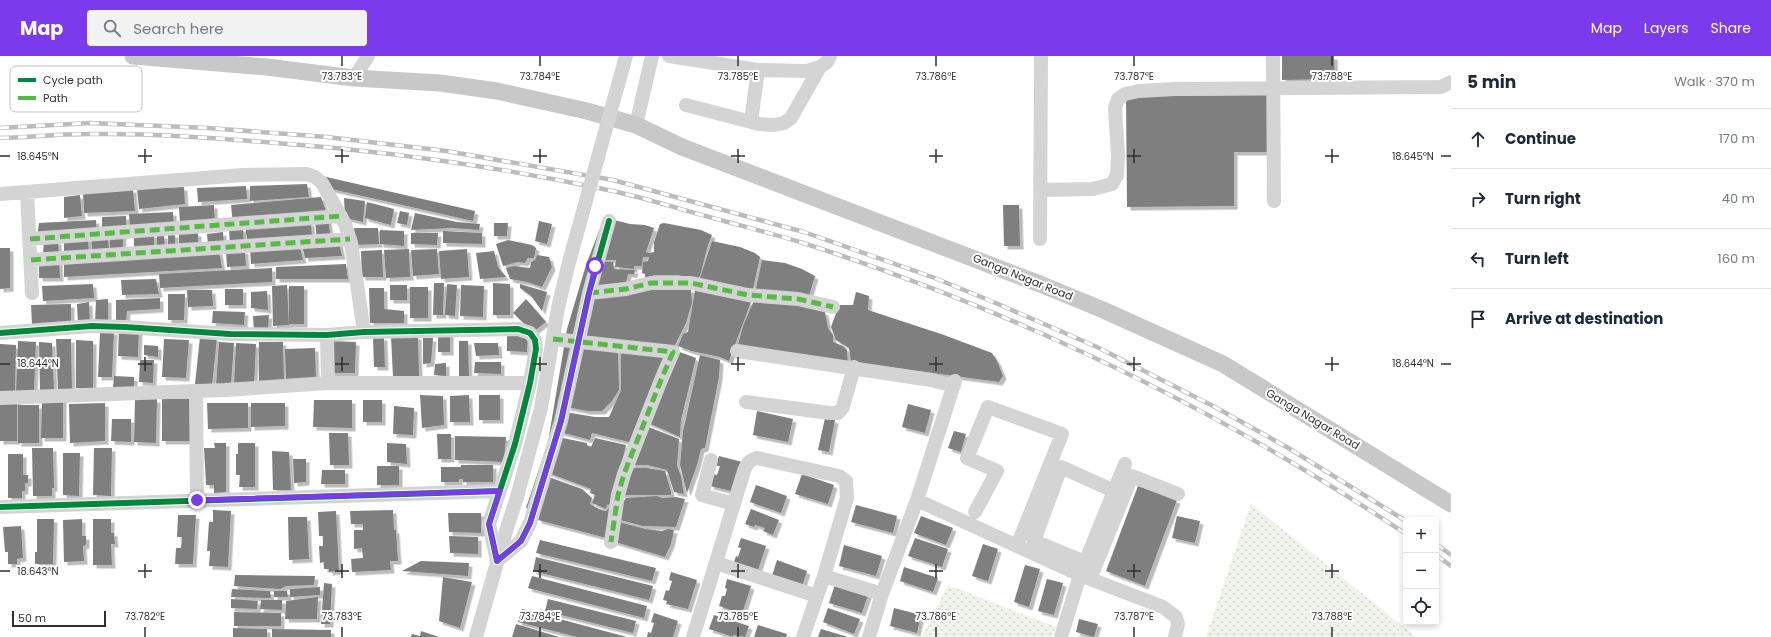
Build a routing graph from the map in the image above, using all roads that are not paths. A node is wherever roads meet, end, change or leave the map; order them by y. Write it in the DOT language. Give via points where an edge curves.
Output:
graph roads {
  1 [pos="133,56"];
  2 [pos="368,56"];
  3 [pos="626,56"];
  4 [pos="652,56"];
  5 [pos="669,56"];
  6 [pos="830,56"];
  7 [pos="1041,56"];
  8 [pos="1273,56"];
  9 [pos="231,60"];
  10 [pos="267,62"];
  11 [pos="820,67"];
  12 [pos="758,70"];
  13 [pos="354,78"];
  14 [pos="1451,82"];
  15 [pos="1274,89"];
  16 [pos="686,105"];
  17 [pos="751,122"];
  18 [pos="636,125"];
  19 [pos="1040,190"];
  20 [pos="27,192"];
  21 [pos="0,194"];
  22 [pos="1274,201"];
  23 [pos="341,216"];
  24 [pos="609,221"];
  25 [pos="30,239"];
  26 [pos="350,239"];
  27 [pos="1040,239"];
  28 [pos="31,260"];
  29 [pos="588,292"];
  30 [pos="32,293"];
  31 [pos="833,308"];
  32 [pos="364,332"];
  33 [pos="0,333"];
  34 [pos="327,335"];
  35 [pos="553,339"];
  36 [pos="578,342"];
  37 [pos="737,351"];
  38 [pos="854,367"];
  39 [pos="328,383"];
  40 [pos="530,383"];
  41 [pos="196,391"];
  42 [pos="0,398"];
  43 [pos="746,402"];
  44 [pos="711,460"];
  45 [pos="1125,464"];
  46 [pos="1114,490"];
  47 [pos="500,491"];
  48 [pos="1178,494"];
  49 [pos="197,500"];
  50 [pos="917,500"];
  51 [pos="734,504"];
  52 [pos="1451,504"];
  53 [pos="0,507"];
  54 [pos="974,512"];
  55 [pos="611,542"];
  56 [pos="1017,546"];
  57 [pos="497,561"];
  58 [pos="716,563"];
  59 [pos="1085,572"];
  60 [pos="824,576"];
  61 [pos="882,594"];
  62 [pos="817,596"];
  63 [pos="476,637"];
  64 [pos="693,637"];
  65 [pos="803,637"];
  66 [pos="869,637"];
  67 [pos="1061,637"];
  68 [pos="1175,637"];
  1 -- 9 [label="main road, Ganga Nagar Road"];
  2 -- 13 [label="street"];
  3 -- 35 [label="street, bridge" via="568,266"];
  4 -- 18 [label="street"];
  5 -- 12 [label="street"];
  6 -- 11 [label="street"];
  7 -- 19 [label="street"];
  8 -- 15 [label="street"];
  9 -- 10 [label="main road, Ganga Nagar Road"];
  10 -- 13 [label="main road, Ganga Nagar Road"];
  11 -- 12 [label="street" via="807,71"];
  11 -- 17 [label="street" via="791,118 774,125"];
  12 -- 17 [label="street"];
  13 -- 18 [label="main road, Ganga Nagar Road" via="440,83 497,91"];
  14 -- 15 [label="street" via="1441,87"];
  15 -- 19 [label="street" via="1175,89 1125,94 1118,99 1115,108 1118,156 1117,175 1112,184 1094,189"];
  15 -- 22 [label="street"];
  16 -- 17 [label="street"];
  18 -- 52 [label="main road, Ganga Nagar Road" via="682,147 1088,303 1223,364"];
  19 -- 27 [label="street"];
  20 -- 21 [label="street"];
  20 -- 23 [label="street" via="243,175 307,174 322,183"];
  20 -- 25 [label="street"];
  23 -- 25 [label="street"];
  23 -- 26 [label="street"];
  24 -- 29 [label="street"];
  25 -- 28 [label="street"];
  26 -- 28 [label="street"];
  26 -- 32 [label="street"];
  28 -- 30 [label="street"];
  29 -- 31 [label="street" via="626,289 651,283 691,283 748,295 798,299"];
  29 -- 36 [label="street"];
  32 -- 34 [label="street"];
  32 -- 40 [label="street" via="518,329 530,333 536,340"];
  33 -- 34 [label="street" via="92,326 230,334"];
  34 -- 39 [label="street"];
  35 -- 36 [label="street"];
  35 -- 57 [label="street, bridge" via="541,408"];
  36 -- 55 [label="street" via="673,352 624,474"];
  36 -- 57 [label="street" via="561,421 530,523 521,541"];
  37 -- 38 [label="street"];
  38 -- 43 [label="street" via="843,407 838,413"];
  38 -- 50 [label="street" via="954,383"];
  39 -- 40 [label="street"];
  39 -- 41 [label="street" via="280,388"];
  40 -- 47 [label="street"];
  41 -- 42 [label="street"];
  41 -- 49 [label="street"];
  44 -- 51 [label="street" via="702,495"];
  45 -- 46 [label="street"];
  46 -- 59 [label="street"];
  46 -- 59 [label="street" via="1061,468 1034,541"];
  47 -- 49 [label="street"];
  47 -- 57 [label="street" via="489,524"];
  48 -- 59 [label="street" via="1132,476"];
  49 -- 53 [label="street"];
  50 -- 56 [label="street"];
  50 -- 61 [label="street"];
  51 -- 58 [label="street"];
  51 -- 60 [label="street" via="747,463 752,459 839,476 846,481 846,498"];
  54 -- 56 [label="street" via="996,471 967,458 988,407 1062,434"];
  56 -- 59 [label="street"];
  57 -- 63 [label="street"];
  58 -- 62 [label="street"];
  58 -- 64 [label="street"];
  59 -- 67 [label="street"];
  59 -- 68 [label="street" via="1172,613 1178,624"];
  60 -- 61 [label="street"];
  60 -- 62 [label="street"];
  61 -- 66 [label="street"];
  62 -- 65 [label="street"];
}
